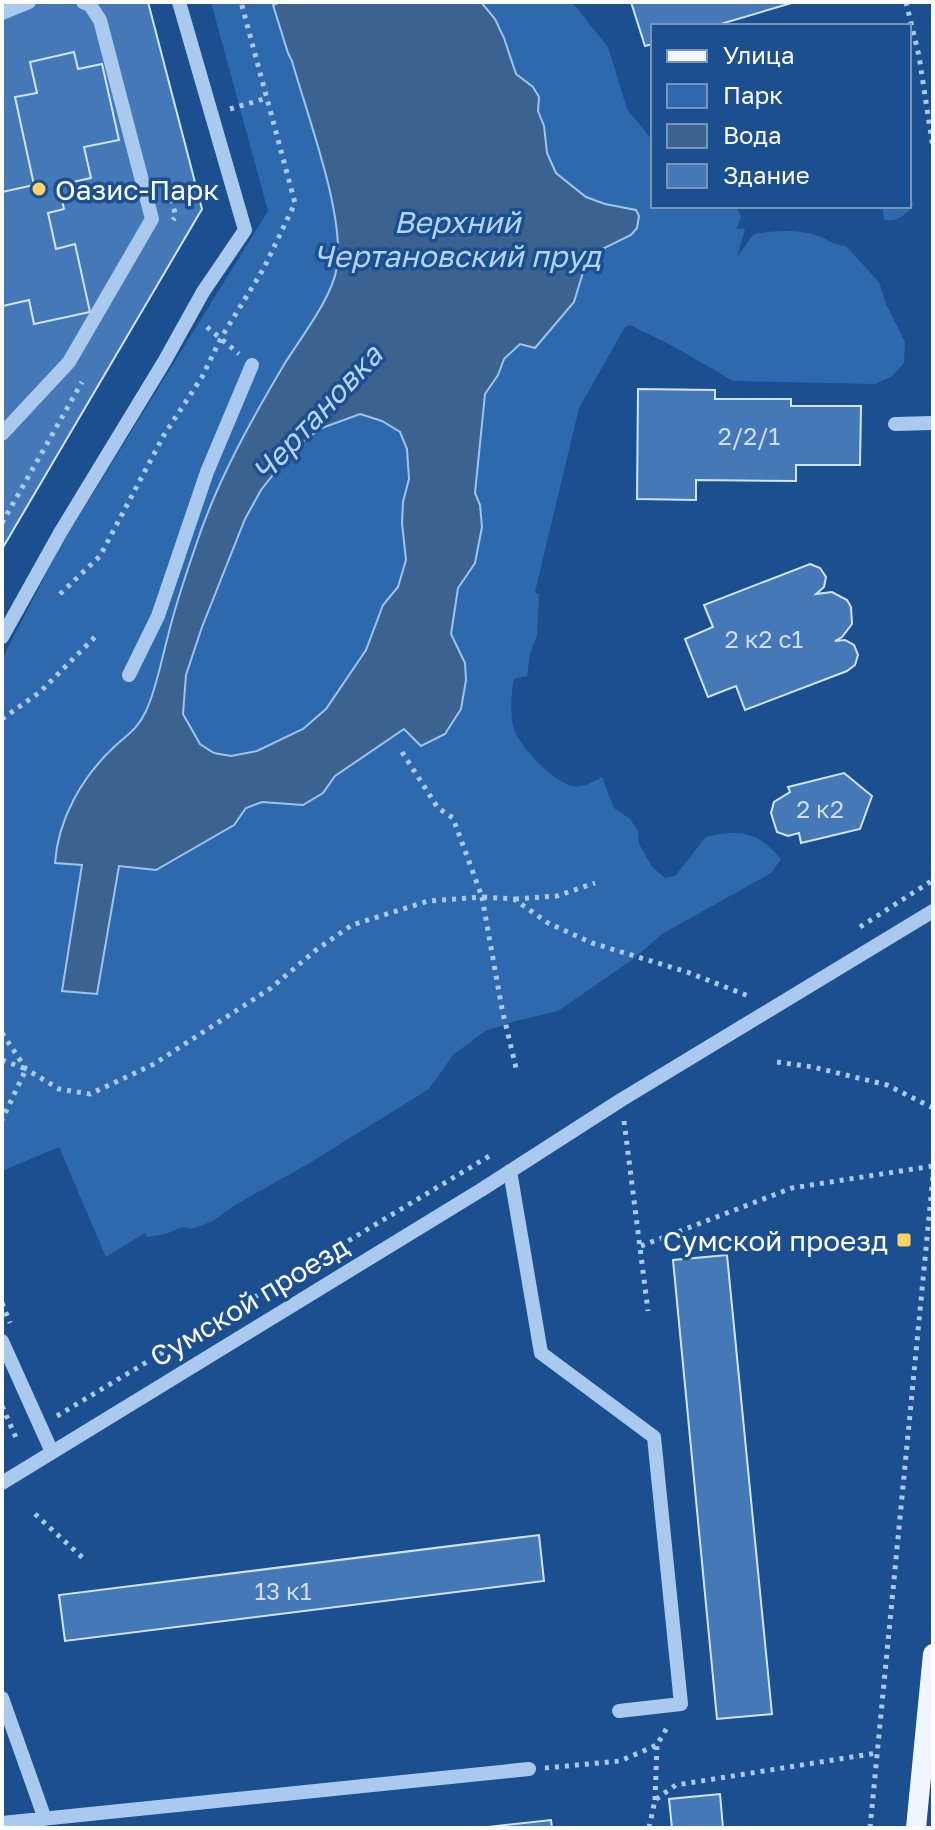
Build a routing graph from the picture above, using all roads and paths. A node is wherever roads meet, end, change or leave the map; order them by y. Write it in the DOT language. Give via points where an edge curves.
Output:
graph roads {
  1 [pos="29,2"];
  2 [pos="83,2"];
  3 [pos="179,2"];
  4 [pos="241,2"];
  5 [pos="906,2"];
  6 [pos="2,13"];
  7 [pos="267,98"];
  8 [pos="228,109"];
  9 [pos="933,148"];
  10 [pos="197,319"];
  11 [pos="221,338"];
  12 [pos="252,365"];
  13 [pos="933,423"];
  14 [pos="895,424"];
  15 [pos="2,434"];
  16 [pos="60,594"];
  17 [pos="97,635"];
  18 [pos="2,637"];
  19 [pos="129,675"];
  20 [pos="2,719"];
  21 [pos="402,752"];
  22 [pos="933,880"];
  23 [pos="595,883"];
  24 [pos="482,897"];
  25 [pos="514,899"];
  26 [pos="933,911"];
  27 [pos="859,928"];
  28 [pos="744,1005"];
  29 [pos="2,1033"];
  30 [pos="2,1060"];
  31 [pos="777,1062"];
  32 [pos="26,1069"];
  33 [pos="517,1072"];
  34 [pos="621,1100"];
  35 [pos="933,1108"];
  36 [pos="2,1120"];
  37 [pos="495,1153"];
  38 [pos="933,1166"];
  39 [pos="510,1171"];
  40 [pos="933,1176"];
  41 [pos="641,1246"];
  42 [pos="648,1311"];
  43 [pos="2,1341"];
  44 [pos="2,1406"];
  45 [pos="53,1419"];
  46 [pos="17,1440"];
  47 [pos="52,1452"];
  48 [pos="2,1483"];
  49 [pos="35,1514"];
  50 [pos="84,1559"];
  51 [pos="933,1654"];
  52 [pos="2,1698"];
  53 [pos="681,1704"];
  54 [pos="619,1711"];
  55 [pos="657,1745"];
  56 [pos="877,1753"];
  57 [pos="529,1769"];
  58 [pos="655,1800"];
  59 [pos="45,1819"];
  60 [pos="2,1823"];
  61 [pos="649,1828"];
  62 [pos="870,1828"];
  63 [pos="916,1828"];
  1 -- 6 [label="street"];
  2 -- 15 [label="street" via="100,20 152,219 69,362"];
  3 -- 18 [label="street" via="245,230 203,292"];
  4 -- 7 [label="path"];
  5 -- 9 [label="path"];
  7 -- 8 [label="path"];
  7 -- 11 [label="path" via="295,203 264,268"];
  10 -- 11 [label="path"];
  11 -- 12 [label="path"];
  11 -- 16 [label="path" via="100,556"];
  12 -- 19 [label="street" via="207,472 158,616"];
  13 -- 14 [label="street"];
  17 -- 20 [label="path" via="40,692"];
  21 -- 24 [label="path" via="438,808 453,818"];
  22 -- 27 [label="path"];
  23 -- 25 [label="path" via="557,896"];
  24 -- 25 [label="path"];
  24 -- 32 [label="path" via="428,901 352,925 271,988 154,1064 90,1094 59,1089"];
  24 -- 33 [label="path"];
  25 -- 28 [label="path" via="548,923 592,943 754,998"];
  26 -- 34 [label="street, Сумской проезд"];
  29 -- 32 [label="path"];
  30 -- 32 [label="path"];
  31 -- 35 [label="path" via="887,1085"];
  32 -- 36 [label="path"];
  34 -- 39 [label="street, Сумской проезд"];
  34 -- 41 [label="path"];
  37 -- 45 [label="path"];
  38 -- 41 [label="path" via="792,1188"];
  39 -- 47 [label="street, Сумской проезд"];
  39 -- 53 [label="street" via="541,1353 654,1437"];
  40 -- 56 [label="path"];
  41 -- 42 [label="path"];
  43 -- 47 [label="street"];
  44 -- 46 [label="path"];
  47 -- 48 [label="street, Сумской проезд"];
  49 -- 50 [label="path"];
  51 -- 63 [label="main road"];
  52 -- 59 [label="street"];
  53 -- 54 [label="street"];
  53 -- 55 [label="path"];
  55 -- 57 [label="path" via="620,1761"];
  55 -- 58 [label="path"];
  56 -- 58 [label="path" via="676,1785"];
  56 -- 62 [label="path"];
  57 -- 59 [label="street"];
  58 -- 61 [label="path"];
  59 -- 60 [label="street"];
}
